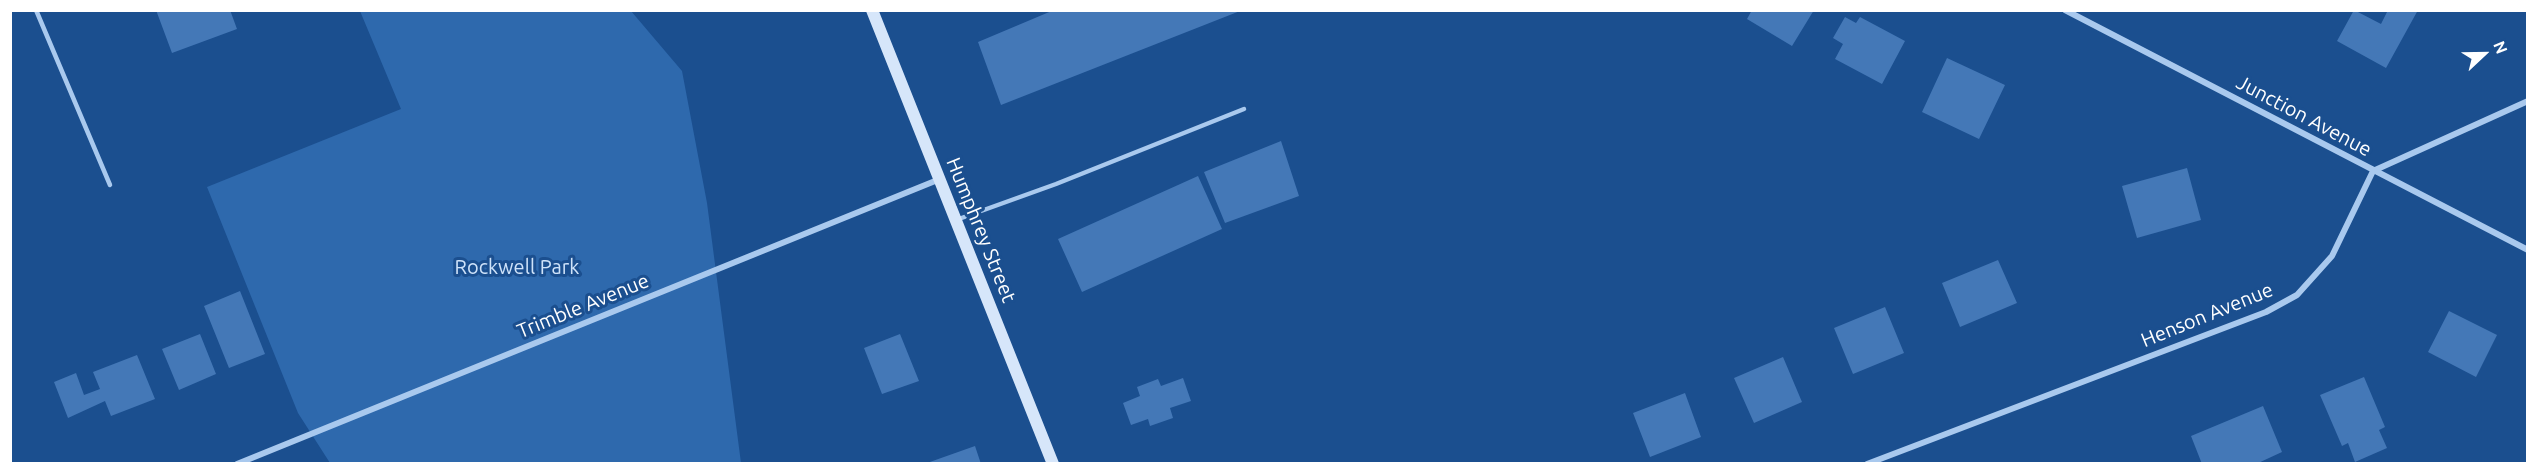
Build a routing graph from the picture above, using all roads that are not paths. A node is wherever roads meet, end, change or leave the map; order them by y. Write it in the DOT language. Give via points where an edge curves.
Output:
graph roads {
  1 [pos="36,10"];
  2 [pos="872,10"];
  3 [pos="2065,10"];
  4 [pos="2528,101"];
  5 [pos="1244,109"];
  6 [pos="2373,171"];
  7 [pos="940,179"];
  8 [pos="110,185"];
  9 [pos="956,220"];
  10 [pos="2528,250"];
  11 [pos="237,464"];
  12 [pos="1053,464"];
  13 [pos="1867,464"];
  1 -- 8 [label="lane"];
  2 -- 7 [label="street, Humphrey Street"];
  3 -- 6 [label="street, Junction Avenue"];
  4 -- 6 [label="street"];
  5 -- 9 [label="lane"];
  6 -- 10 [label="street, Junction Avenue"];
  6 -- 13 [label="street, Henson Avenue" via="2332,256 2297,295 2266,312"];
  7 -- 9 [label="street, Humphrey Street"];
  7 -- 11 [label="street, Trimble Avenue"];
  9 -- 12 [label="street, Humphrey Street"];
}
